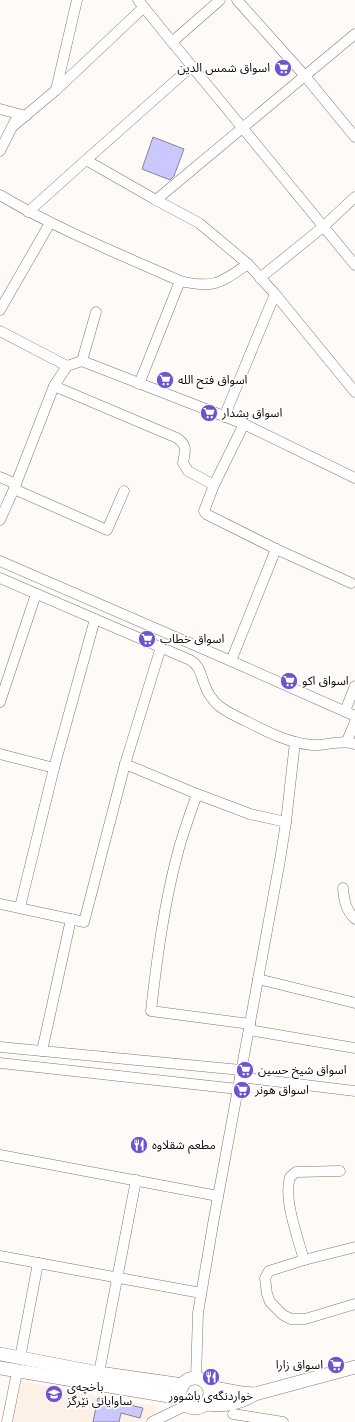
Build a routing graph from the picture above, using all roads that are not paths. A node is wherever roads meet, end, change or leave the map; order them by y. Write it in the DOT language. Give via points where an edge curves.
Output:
graph roads {
  1 [pos="77,0"];
  2 [pos="220,0"];
  3 [pos="237,0"];
  4 [pos="141,3"];
  5 [pos="355,34"];
  6 [pos="172,42"];
  7 [pos="192,66"];
  8 [pos="305,76"];
  9 [pos="56,90"];
  10 [pos="0,109"];
  11 [pos="22,115"];
  12 [pos="243,128"];
  13 [pos="355,138"];
  14 [pos="0,152"];
  15 [pos="86,160"];
  16 [pos="0,195"];
  17 [pos="355,198"];
  18 [pos="156,200"];
  19 [pos="28,212"];
  20 [pos="50,223"];
  21 [pos="323,226"];
  22 [pos="248,264"];
  23 [pos="355,265"];
  24 [pos="260,278"];
  25 [pos="180,280"];
  26 [pos="275,294"];
  27 [pos="0,310"];
  28 [pos="96,312"];
  29 [pos="0,331"];
  30 [pos="82,361"];
  31 [pos="67,366"];
  32 [pos="139,384"];
  33 [pos="54,386"];
  34 [pos="355,392"];
  35 [pos="224,417"];
  36 [pos="244,424"];
  37 [pos="0,477"];
  38 [pos="355,478"];
  39 [pos="214,485"];
  40 [pos="15,487"];
  41 [pos="124,491"];
  42 [pos="0,520"];
  43 [pos="276,549"];
  44 [pos="0,561"];
  45 [pos="0,578"];
  46 [pos="351,583"];
  47 [pos="36,594"];
  48 [pos="95,619"];
  49 [pos="161,647"];
  50 [pos="209,651"];
  51 [pos="231,661"];
  52 [pos="200,670"];
  53 [pos="355,686"];
  54 [pos="2,690"];
  55 [pos="0,702"];
  56 [pos="345,711"];
  57 [pos="355,716"];
  58 [pos="355,722"];
  59 [pos="295,742"];
  60 [pos="351,743"];
  61 [pos="0,754"];
  62 [pos="125,764"];
  63 [pos="54,768"];
  64 [pos="197,794"];
  65 [pos="286,822"];
  66 [pos="343,888"];
  67 [pos="0,904"];
  68 [pos="20,907"];
  69 [pos="72,919"];
  70 [pos="355,919"];
  71 [pos="258,980"];
  72 [pos="355,1003"];
  73 [pos="249,1027"];
  74 [pos="0,1047"];
  75 [pos="355,1048"];
  76 [pos="42,1051"];
  77 [pos="0,1063"];
  78 [pos="241,1073"];
  79 [pos="238,1089"];
  80 [pos="355,1091"];
  81 [pos="0,1155"];
  82 [pos="340,1171"];
  83 [pos="136,1180"];
  84 [pos="218,1196"];
  85 [pos="355,1248"];
  86 [pos="0,1256"];
  87 [pos="304,1260"];
  88 [pos="38,1263"];
  89 [pos="117,1278"];
  90 [pos="201,1293"];
  91 [pos="355,1304"];
  92 [pos="0,1354"];
  93 [pos="20,1358"];
  94 [pos="355,1367"];
  95 [pos="0,1368"];
  96 [pos="17,1372"];
  97 [pos="99,1373"];
  98 [pos="196,1378"];
  99 [pos="209,1387"];
  100 [pos="255,1394"];
  101 [pos="184,1396"];
  102 [pos="205,1404"];
  103 [pos="233,1413"];
  104 [pos="7,1422"];
  105 [pos="152,1422"];
  106 [pos="283,1422"];
  1 -- 9 [label="street"];
  2 -- 6 [label="street"];
  3 -- 8 [label="street"];
  4 -- 6 [label="street"];
  4 -- 9 [label="street"];
  5 -- 8 [label="street"];
  6 -- 7 [label="street"];
  7 -- 12 [label="street"];
  7 -- 15 [label="street"];
  8 -- 12 [label="street"];
  8 -- 13 [label="street"];
  9 -- 11 [label="street"];
  10 -- 11 [label="street"];
  11 -- 14 [label="street" via="12,127"];
  12 -- 18 [label="street"];
  12 -- 21 [label="street"];
  15 -- 18 [label="street"];
  15 -- 19 [label="street"];
  16 -- 19 [label="street"];
  17 -- 21 [label="street"];
  18 -- 22 [label="street" via="199,223"];
  19 -- 20 [label="street"];
  20 -- 25 [label="street"];
  20 -- 27 [label="street"];
  21 -- 23 [label="street"];
  21 -- 24 [label="street"];
  22 -- 24 [label="street"];
  22 -- 25 [label="street" via="219,283 207,285"];
  24 -- 26 [label="street"];
  25 -- 32 [label="street"];
  26 -- 34 [label="street"];
  26 -- 35 [label="street"];
  28 -- 30 [label="street"];
  29 -- 31 [label="street"];
  30 -- 31 [label="street"];
  30 -- 32 [label="street"];
  31 -- 33 [label="street"];
  32 -- 35 [label="street"];
  33 -- 39 [label="street" via="184,442 183,463 188,471"];
  33 -- 40 [label="street"];
  35 -- 36 [label="street"];
  36 -- 38 [label="street"];
  36 -- 39 [label="street"];
  37 -- 40 [label="street"];
  39 -- 43 [label="street" via="205,507 206,514"];
  40 -- 41 [label="street" via="107,530"];
  40 -- 42 [label="street"];
  43 -- 46 [label="street"];
  43 -- 51 [label="street"];
  44 -- 50 [label="street"];
  45 -- 47 [label="street"];
  47 -- 48 [label="street"];
  47 -- 54 [label="street"];
  48 -- 49 [label="street"];
  48 -- 63 [label="street"];
  49 -- 52 [label="street" via="190,660"];
  49 -- 62 [label="street"];
  50 -- 51 [label="street"];
  50 -- 52 [label="street"];
  51 -- 56 [label="street"];
  52 -- 59 [label="street" via="203,683 219,706 270,734"];
  53 -- 56 [label="street"];
  54 -- 55 [label="street"];
  56 -- 57 [label="street"];
  58 -- 60 [label="street"];
  59 -- 60 [label="street" via="313,745"];
  59 -- 65 [label="street"];
  61 -- 63 [label="street"];
  62 -- 64 [label="street"];
  62 -- 69 [label="street" via="84,922"];
  63 -- 68 [label="street"];
  64 -- 65 [label="street" via="250,814"];
  64 -- 73 [label="street" via="170,884 151,1011"];
  65 -- 71 [label="street"];
  66 -- 70 [label="street" via="344,901"];
  67 -- 68 [label="street"];
  68 -- 69 [label="street"];
  69 -- 76 [label="street"];
  71 -- 72 [label="street"];
  71 -- 73 [label="street"];
  73 -- 75 [label="street"];
  73 -- 78 [label="street"];
  74 -- 76 [label="street"];
  76 -- 78 [label="street"];
  77 -- 79 [label="street"];
  78 -- 79 [label="street"];
  78 -- 80 [label="street"];
  79 -- 84 [label="street"];
  81 -- 83 [label="street"];
  82 -- 87 [label="street" via="296,1172 290,1176 290,1209"];
  83 -- 84 [label="street"];
  83 -- 89 [label="street"];
  84 -- 90 [label="street"];
  85 -- 87 [label="street"];
  86 -- 88 [label="street"];
  87 -- 91 [label="street" via="270,1271 266,1275 267,1294 275,1309 287,1317 300,1320"];
  88 -- 89 [label="street"];
  88 -- 93 [label="street"];
  89 -- 90 [label="street"];
  89 -- 97 [label="street"];
  90 -- 98 [label="street"];
  92 -- 93 [label="street"];
  93 -- 97 [label="street"];
  94 -- 100 [label="street"];
  95 -- 96 [label="street"];
  96 -- 101 [label="street"];
  96 -- 104 [label="street"];
  97 -- 101 [label="street"];
  98 -- 99 [label="street" via="204,1380"];
  98 -- 101 [label="street" via="188,1380"];
  99 -- 100 [label="street"];
  99 -- 102 [label="street" via="210,1397"];
  100 -- 103 [label="street" via="241,1402"];
  101 -- 102 [label="street" via="196,1408"];
  101 -- 105 [label="street"];
  102 -- 103 [label="street" via="219,1406"];
  103 -- 106 [label="street"];
}
